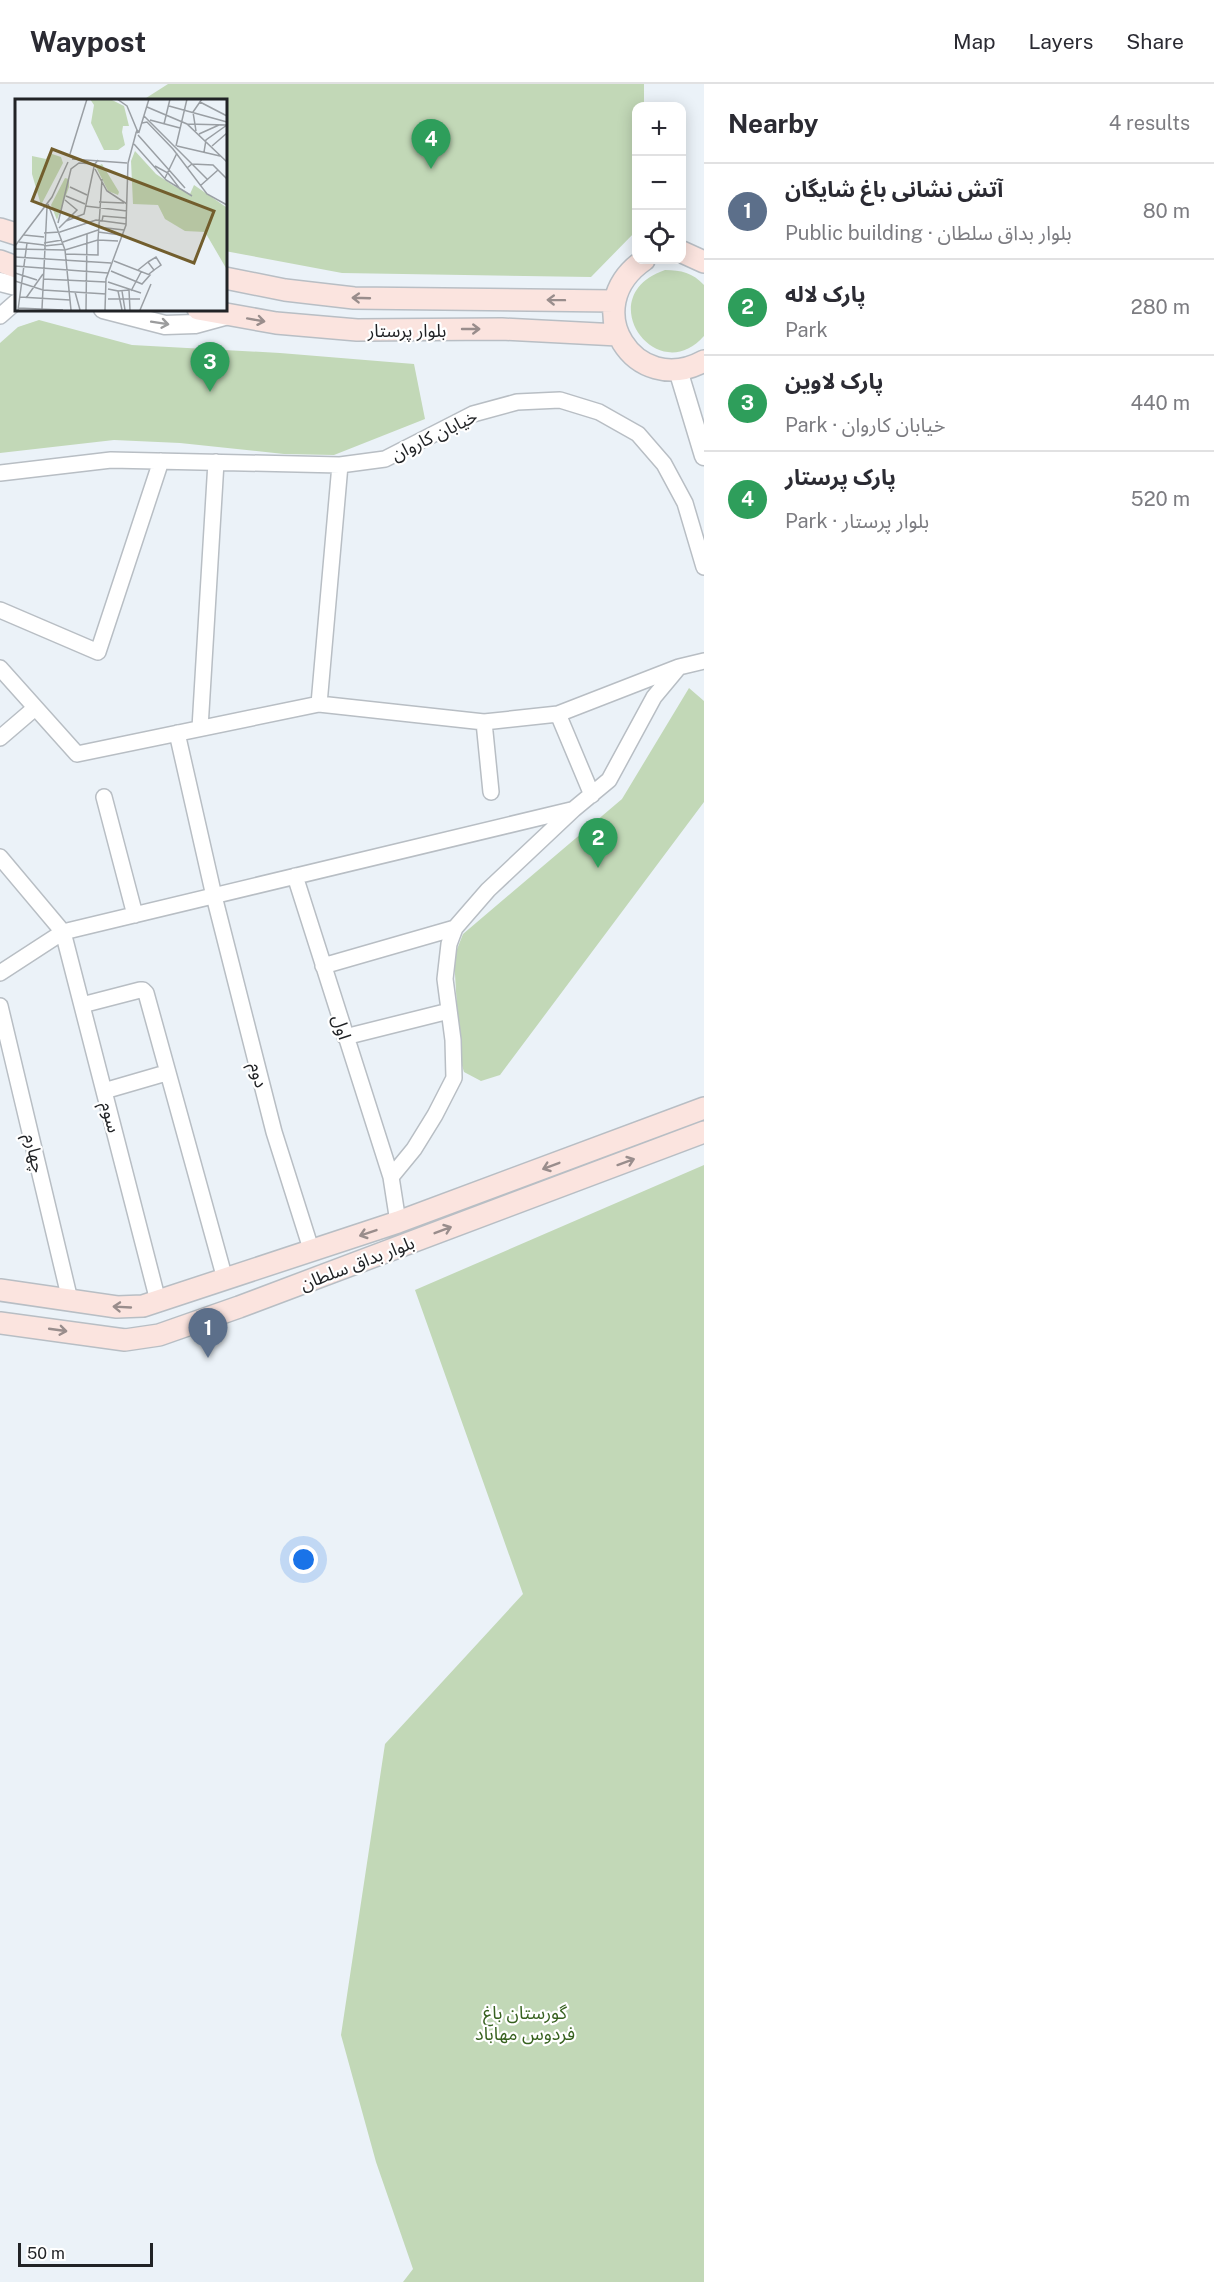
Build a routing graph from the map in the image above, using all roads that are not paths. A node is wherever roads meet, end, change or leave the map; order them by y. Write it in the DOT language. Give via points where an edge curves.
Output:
graph roads {
  1 [pos="0,229"];
  2 [pos="15,234"];
  3 [pos="686,254"];
  4 [pos="0,261"];
  5 [pos="704,262"];
  6 [pos="638,264"];
  7 [pos="15,267"];
  8 [pos="226,278"];
  9 [pos="0,282"];
  10 [pos="15,286"];
  11 [pos="614,301"];
  12 [pos="15,303"];
  13 [pos="107,310"];
  14 [pos="203,310"];
  15 [pos="228,315"];
  16 [pos="0,316"];
  17 [pos="618,335"];
  18 [pos="704,363"];
  19 [pos="678,370"];
  20 [pos="704,456"];
  21 [pos="161,461"];
  22 [pos="216,462"];
  23 [pos="340,465"];
  24 [pos="0,473"];
  25 [pos="704,567"];
  26 [pos="0,610"];
  27 [pos="704,661"];
  28 [pos="679,667"];
  29 [pos="0,668"];
  30 [pos="319,704"];
  31 [pos="35,708"];
  32 [pos="558,714"];
  33 [pos="484,722"];
  34 [pos="200,728"];
  35 [pos="177,733"];
  36 [pos="0,738"];
  37 [pos="491,792"];
  38 [pos="592,795"];
  39 [pos="104,797"];
  40 [pos="574,810"];
  41 [pos="0,856"];
  42 [pos="295,876"];
  43 [pos="214,896"];
  44 [pos="135,915"];
  45 [pos="455,928"];
  46 [pos="63,932"];
  47 [pos="323,966"];
  48 [pos="0,973"];
  49 [pos="82,1005"];
  50 [pos="0,1006"];
  51 [pos="449,1011"];
  52 [pos="345,1037"];
  53 [pos="166,1073"];
  54 [pos="104,1091"];
  55 [pos="704,1108"];
  56 [pos="704,1132"];
  57 [pos="391,1177"];
  58 [pos="398,1222"];
  59 [pos="312,1252"];
  60 [pos="225,1279"];
  61 [pos="0,1290"];
  62 [pos="70,1300"];
  63 [pos="159,1301"];
  64 [pos="256,1301"];
  65 [pos="216,1316"];
  66 [pos="0,1323"];
  1 -- 2 [label="main road"];
  3 -- 5 [label="main road"];
  4 -- 7 [label="main road"];
  6 -- 11 [label="main road" via="620,283"];
  11 -- 8 [label="main road, بلوار پرستار, one-way" via="354,298"];
  9 -- 10 [label="street"];
  11 -- 17 [label="main road"];
  12 -- 16 [label="street"];
  13 -- 15 [label="street, one-way" via="165,325 195,324"];
  14 -- 15 [label="main road, بلوار پرستار"];
  15 -- 17 [label="main road, بلوار پرستار, one-way" via="357,330 502,329"];
  17 -- 19 [label="main road" via="642,362"];
  18 -- 19 [label="main road"];
  19 -- 20 [label="street"];
  21 -- 22 [label="street, خیابان کاروان"];
  21 -- 24 [label="street, خیابان کاروان" via="111,460"];
  21 -- 26 [label="street" via="98,652"];
  22 -- 23 [label="street, خیابان کاروان"];
  22 -- 34 [label="street"];
  23 -- 25 [label="street, خیابان کاروان" via="385,459 473,414 517,402 560,400 599,412 638,434 664,464 685,503"];
  23 -- 30 [label="street"];
  27 -- 28 [label="street"];
  28 -- 32 [label="street"];
  28 -- 38 [label="street" via="654,697 609,780"];
  29 -- 31 [label="street"];
  30 -- 33 [label="street"];
  30 -- 34 [label="street"];
  31 -- 35 [label="street" via="77,754"];
  31 -- 36 [label="street"];
  32 -- 33 [label="street"];
  32 -- 38 [label="street"];
  33 -- 37 [label="street"];
  34 -- 35 [label="street"];
  35 -- 43 [label="street, دوم"];
  38 -- 40 [label="street"];
  39 -- 44 [label="street"];
  40 -- 42 [label="street"];
  40 -- 45 [label="street" via="488,890"];
  41 -- 46 [label="street"];
  42 -- 43 [label="street"];
  42 -- 47 [label="street, اول"];
  43 -- 44 [label="street"];
  43 -- 59 [label="street, دوم" via="274,1132"];
  44 -- 46 [label="street"];
  45 -- 47 [label="street"];
  45 -- 51 [label="street" via="445,979"];
  46 -- 48 [label="street"];
  46 -- 49 [label="street, سوم"];
  47 -- 52 [label="street, اول"];
  49 -- 53 [label="street" via="143,990"];
  49 -- 54 [label="street, سوم"];
  50 -- 62 [label="street, چهارم"];
  51 -- 52 [label="street"];
  51 -- 57 [label="street" via="454,1078 424,1132"];
  52 -- 57 [label="street, اول"];
  53 -- 54 [label="street"];
  53 -- 60 [label="street"];
  54 -- 63 [label="street, سوم"];
  55 -- 58 [label="main road, بلوار بداق سلطان, one-way"];
  64 -- 56 [label="main road, بلوار بداق سلطان, one-way"];
  57 -- 58 [label="street, اول"];
  58 -- 59 [label="main road, بلوار بداق سلطان, one-way"];
  59 -- 60 [label="main road, بلوار بداق سلطان"];
  60 -- 63 [label="main road, بلوار بداق سلطان"];
  60 -- 64 [label="main road" via="235,1282 236,1296 243,1301"];
  60 -- 65 [label="main road" via="217,1288 223,1297 223,1307"];
  61 -- 62 [label="main road, بلوار بداق سلطان"];
  63 -- 62 [label="main road, بلوار بداق سلطان, one-way" via="131,1308"];
  64 -- 65 [label="main road, بلوار بداق سلطان"];
  66 -- 65 [label="main road, بلوار بداق سلطان, one-way" via="125,1340 159,1335"];
}
